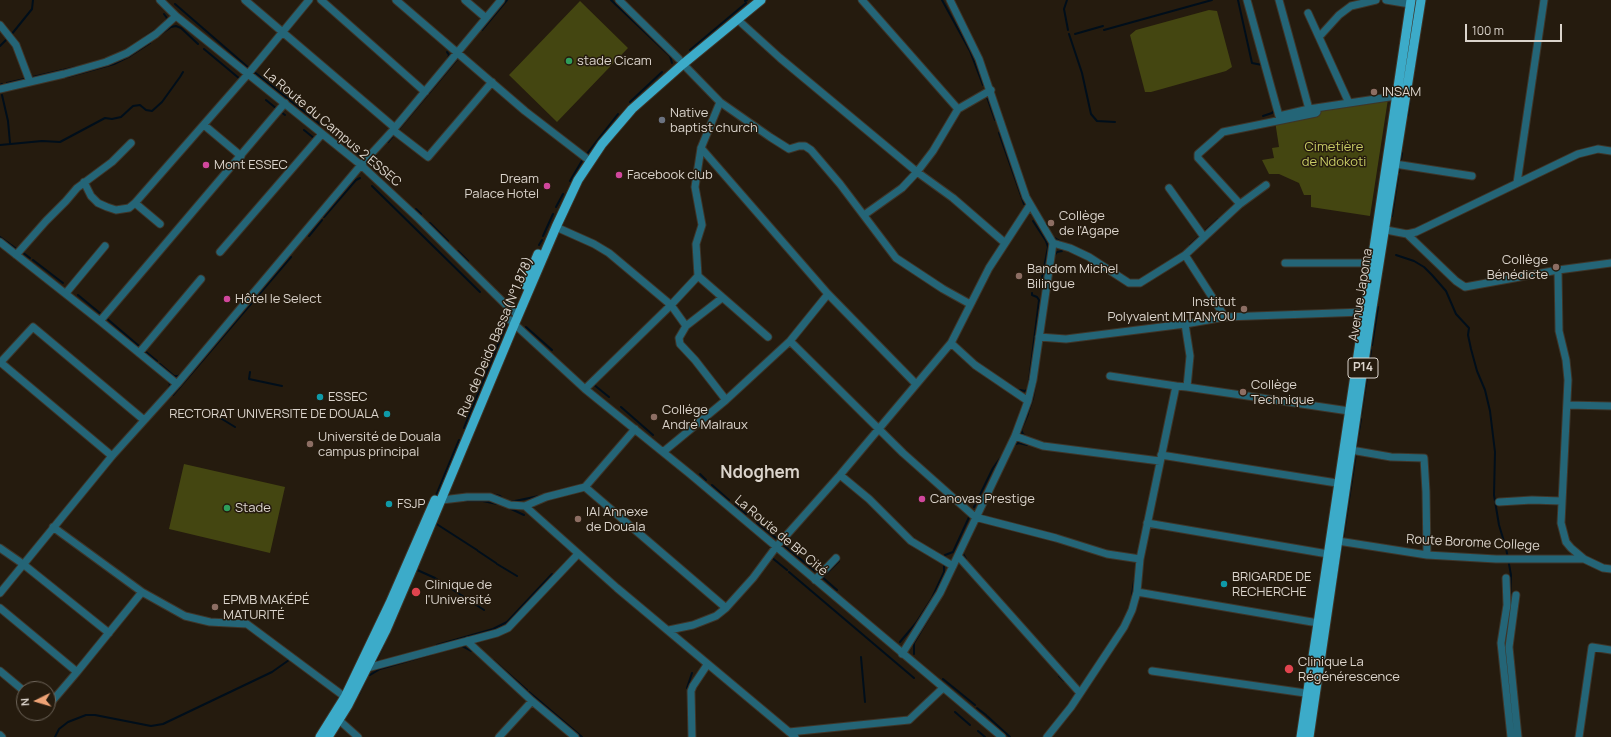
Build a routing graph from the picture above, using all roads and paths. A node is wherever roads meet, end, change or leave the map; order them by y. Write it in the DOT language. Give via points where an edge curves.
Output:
graph roads {
  1 [pos="160,0"];
  2 [pos="245,0"];
  3 [pos="309,0"];
  4 [pos="321,0"];
  5 [pos="396,0"];
  6 [pos="465,0"];
  7 [pos="501,0"];
  8 [pos="751,0"];
  9 [pos="761,0"];
  10 [pos="862,0"];
  11 [pos="950,0"];
  12 [pos="1247,0"];
  13 [pos="1279,0"];
  14 [pos="1376,0"];
  15 [pos="1386,0"];
  16 [pos="1421,0"];
  17 [pos="1544,0"];
  18 [pos="620,1"];
  19 [pos="1411,2"];
  20 [pos="1308,13"];
  21 [pos="176,16"];
  22 [pos="486,18"];
  23 [pos="737,19"];
  24 [pos="0,25"];
  25 [pos="283,32"];
  26 [pos="1319,37"];
  27 [pos="458,53"];
  28 [pos="681,62"];
  29 [pos="248,74"];
  30 [pos="30,82"];
  31 [pos="492,82"];
  32 [pos="0,89"];
  33 [pos="990,90"];
  34 [pos="425,92"];
  35 [pos="1396,96"];
  36 [pos="720,102"];
  37 [pos="285,103"];
  38 [pos="1349,103"];
  39 [pos="1313,108"];
  40 [pos="958,109"];
  41 [pos="204,126"];
  42 [pos="394,129"];
  43 [pos="322,134"];
  44 [pos="131,143"];
  45 [pos="701,148"];
  46 [pos="1611,151"];
  47 [pos="241,156"];
  48 [pos="586,158"];
  49 [pos="1395,164"];
  50 [pos="362,165"];
  51 [pos="917,172"];
  52 [pos="1472,176"];
  53 [pos="84,182"];
  54 [pos="1517,184"];
  55 [pos="1266,185"];
  56 [pos="1169,188"];
  57 [pos="135,203"];
  58 [pos="1240,204"];
  59 [pos="1030,205"];
  60 [pos="864,215"];
  61 [pos="160,224"];
  62 [pos="556,227"];
  63 [pos="1381,229"];
  64 [pos="1407,234"];
  65 [pos="1204,237"];
  66 [pos="0,242"];
  67 [pos="1005,243"];
  68 [pos="1053,243"];
  69 [pos="104,246"];
  70 [pos="220,252"];
  71 [pos="16,255"];
  72 [pos="1185,255"];
  73 [pos="1285,263"];
  74 [pos="1372,263"];
  75 [pos="1611,263"];
  76 [pos="1558,270"];
  77 [pos="698,276"];
  78 [pos="201,279"];
  79 [pos="66,293"];
  80 [pos="828,294"];
  81 [pos="722,298"];
  82 [pos="970,304"];
  83 [pos="671,305"];
  84 [pos="1364,312"];
  85 [pos="516,313"];
  86 [pos="1225,317"];
  87 [pos="100,321"];
  88 [pos="512,322"];
  89 [pos="1185,324"];
  90 [pos="686,326"];
  91 [pos="768,336"];
  92 [pos="1039,337"];
  93 [pos="790,341"];
  94 [pos="951,343"];
  95 [pos="139,353"];
  96 [pos="0,363"];
  97 [pos="1110,376"];
  98 [pos="177,384"];
  99 [pos="916,384"];
  100 [pos="1176,386"];
  101 [pos="1187,387"];
  102 [pos="585,389"];
  103 [pos="726,400"];
  104 [pos="1028,401"];
  105 [pos="1567,405"];
  106 [pos="1611,406"];
  107 [pos="1349,411"];
  108 [pos="144,420"];
  109 [pos="879,428"];
  110 [pos="635,429"];
  111 [pos="1015,436"];
  112 [pos="1352,450"];
  113 [pos="663,452"];
  114 [pos="112,456"];
  115 [pos="1161,458"];
  116 [pos="840,475"];
  117 [pos="1342,484"];
  118 [pos="585,487"];
  119 [pos="442,500"];
  120 [pos="1561,501"];
  121 [pos="1499,502"];
  122 [pos="525,506"];
  123 [pos="975,517"];
  124 [pos="1147,523"];
  125 [pos="53,527"];
  126 [pos="1338,541"];
  127 [pos="776,547"];
  128 [pos="0,548"];
  129 [pos="578,554"];
  130 [pos="1328,554"];
  131 [pos="1427,555"];
  132 [pos="958,556"];
  133 [pos="836,558"];
  134 [pos="1140,559"];
  135 [pos="1584,559"];
  136 [pos="23,564"];
  137 [pos="953,566"];
  138 [pos="1611,569"];
  139 [pos="1506,578"];
  140 [pos="815,580"];
  141 [pos="142,592"];
  142 [pos="1137,592"];
  143 [pos="0,593"];
  144 [pos="1516,595"];
  145 [pos="0,608"];
  146 [pos="726,608"];
  147 [pos="1318,623"];
  148 [pos="669,630"];
  149 [pos="109,633"];
  150 [pos="467,641"];
  151 [pos="1611,650"];
  152 [pos="902,654"];
  153 [pos="707,665"];
  154 [pos="367,668"];
  155 [pos="0,671"];
  156 [pos="1152,671"];
  157 [pos="77,672"];
  158 [pos="16,684"];
  159 [pos="943,688"];
  160 [pos="1080,693"];
  161 [pos="1312,694"];
  162 [pos="56,697"];
  163 [pos="345,697"];
  164 [pos="532,701"];
  165 [pos="339,720"];
  166 [pos="793,736"];
  167 [pos="320,737"];
  168 [pos="328,737"];
  169 [pos="358,737"];
  170 [pos="499,737"];
  171 [pos="575,737"];
  172 [pos="692,737"];
  173 [pos="1002,737"];
  174 [pos="1047,737"];
  175 [pos="1301,737"];
  176 [pos="1309,737"];
  177 [pos="1511,737"];
  178 [pos="1518,737"];
  179 [pos="1579,737"];
  1 -- 21 [label="street, La Route du Campus 2 ESSEC"];
  2 -- 25 [label="street"];
  3 -- 25 [label="street"];
  4 -- 34 [label="street"];
  5 -- 27 [label="street"];
  6 -- 22 [label="street"];
  7 -- 22 [label="street"];
  8 -- 28 [label="main road"];
  9 -- 23 [label="main road, Rue de Deido Bassa(N°1.878)"];
  10 -- 40 [label="street"];
  11 -- 33 [label="street" via="974,47"];
  12 -- 39 [label="street" via="1278,116"];
  13 -- 39 [label="street"];
  14 -- 26 [label="street" via="1351,6"];
  15 -- 19 [label="street"];
  16 -- 49 [label="main road, Avenue Japoma / P14"];
  17 -- 54 [label="street"];
  18 -- 28 [label="street"];
  19 -- 35 [label="main road, Avenue Japoma / P14"];
  20 -- 26 [label="street"];
  21 -- 29 [label="street, La Route du Campus 2 ESSEC"];
  21 -- 30 [label="street" via="156,34 127,53 106,62"];
  22 -- 27 [label="street"];
  23 -- 28 [label="main road, Rue de Deido Bassa(N°1.878)"];
  23 -- 51 [label="street"];
  24 -- 30 [label="street" via="20,52"];
  25 -- 29 [label="street"];
  25 -- 42 [label="street"];
  26 -- 38 [label="street"];
  27 -- 31 [label="street"];
  27 -- 34 [label="street"];
  28 -- 36 [label="street"];
  28 -- 48 [label="main road" via="622,112"];
  28 -- 62 [label="main road, Rue de Deido Bassa(N°1.878)" via="632,109 602,144 578,180"];
  29 -- 37 [label="street, La Route du Campus 2 ESSEC"];
  29 -- 41 [label="street"];
  30 -- 32 [label="street"];
  31 -- 42 [label="street" via="428,157"];
  31 -- 48 [label="street" via="539,123"];
  33 -- 40 [label="street"];
  33 -- 59 [label="street"];
  34 -- 42 [label="street"];
  35 -- 38 [label="street"];
  35 -- 63 [label="main road, Avenue Japoma / P14"];
  36 -- 45 [label="street"];
  36 -- 60 [label="street" via="788,149 805,146 811,150"];
  37 -- 43 [label="street, La Route du Campus 2 ESSEC"];
  37 -- 47 [label="street"];
  38 -- 39 [label="street"];
  39 -- 58 [label="street" via="1316,113 1223,132 1198,154 1198,158"];
  40 -- 51 [label="street"];
  41 -- 47 [label="street"];
  41 -- 57 [label="street"];
  42 -- 50 [label="street"];
  43 -- 50 [label="street, La Route du Campus 2 ESSEC"];
  43 -- 70 [label="street"];
  44 -- 53 [label="street" via="112,162"];
  45 -- 77 [label="street" via="694,190 702,225 696,248"];
  45 -- 80 [label="street"];
  46 -- 54 [label="street" via="1589,150"];
  47 -- 87 [label="street"];
  48 -- 85 [label="main road" via="532,266"];
  49 -- 52 [label="street"];
  49 -- 63 [label="main road, Avenue Japoma / P14"];
  50 -- 85 [label="street, La Route du Campus 2 ESSEC"];
  50 -- 98 [label="street"];
  51 -- 60 [label="street" via="902,188"];
  51 -- 67 [label="street" via="953,198"];
  53 -- 57 [label="street" via="91,196 107,207 116,210 129,208"];
  53 -- 71 [label="street"];
  54 -- 64 [label="street"];
  55 -- 58 [label="street"];
  56 -- 65 [label="street"];
  57 -- 61 [label="street"];
  58 -- 65 [label="street"];
  59 -- 67 [label="street"];
  59 -- 68 [label="street"];
  60 -- 82 [label="street" via="899,261"];
  62 -- 83 [label="street" via="606,251"];
  62 -- 85 [label="main road, Rue de Deido Bassa(N°1.878)"];
  63 -- 64 [label="street"];
  63 -- 74 [label="main road, Avenue Japoma / P14"];
  63 -- 112 [label="main road, Avenue Japoma / P14"];
  64 -- 76 [label="street" via="1465,287"];
  65 -- 72 [label="street"];
  66 -- 71 [label="street"];
  67 -- 82 [label="street"];
  68 -- 72 [label="street" via="1078,252 1134,284 1140,283"];
  68 -- 92 [label="street"];
  69 -- 79 [label="street"];
  71 -- 79 [label="street"];
  72 -- 86 [label="street"];
  73 -- 74 [label="street"];
  74 -- 84 [label="main road, Avenue Japoma / P14"];
  75 -- 76 [label="street"];
  76 -- 105 [label="street" via="1559,331 1566,360"];
  77 -- 81 [label="street"];
  77 -- 83 [label="street"];
  78 -- 95 [label="street"];
  79 -- 87 [label="street"];
  80 -- 93 [label="street"];
  80 -- 99 [label="street"];
  81 -- 90 [label="street"];
  81 -- 91 [label="street"];
  82 -- 94 [label="street"];
  83 -- 90 [label="street"];
  83 -- 102 [label="street"];
  84 -- 86 [label="street"];
  84 -- 107 [label="main road, Avenue Japoma / P14"];
  85 -- 88 [label="main road"];
  86 -- 89 [label="street"];
  87 -- 95 [label="street"];
  88 -- 102 [label="street, La Route de BP Cité"];
  88 -- 119 [label="main road, Rue de Deido Bassa(N°1.878)"];
  88 -- 163 [label="main road" via="396,588"];
  89 -- 92 [label="street" via="1066,339"];
  89 -- 101 [label="street" via="1190,356"];
  90 -- 103 [label="street" via="679,338 680,344"];
  92 -- 104 [label="street"];
  93 -- 103 [label="street"];
  93 -- 109 [label="street"];
  94 -- 99 [label="street"];
  94 -- 104 [label="street" via="975,365"];
  95 -- 98 [label="street"];
  96 -- 108 [label="street" via="34,327"];
  96 -- 114 [label="street"];
  97 -- 100 [label="street"];
  98 -- 108 [label="street"];
  99 -- 109 [label="street"];
  100 -- 101 [label="street"];
  100 -- 115 [label="street"];
  101 -- 107 [label="street"];
  102 -- 110 [label="street, La Route de BP Cité"];
  103 -- 113 [label="street"];
  104 -- 111 [label="street"];
  105 -- 106 [label="street"];
  105 -- 120 [label="street"];
  107 -- 117 [label="main road, Avenue Japoma / P14"];
  108 -- 114 [label="street"];
  109 -- 116 [label="street"];
  109 -- 123 [label="street"];
  110 -- 113 [label="street, La Route de BP Cité"];
  110 -- 118 [label="street"];
  111 -- 115 [label="street" via="1043,446"];
  111 -- 123 [label="street"];
  112 -- 117 [label="main road, Avenue Japoma / P14"];
  112 -- 131 [label="street" via="1391,457 1424,458"];
  113 -- 127 [label="street, La Route de BP Cité"];
  114 -- 125 [label="street"];
  115 -- 117 [label="street"];
  115 -- 124 [label="street"];
  116 -- 127 [label="street"];
  116 -- 137 [label="street" via="869,499 910,541"];
  117 -- 126 [label="main road, Avenue Japoma / P14"];
  117 -- 130 [label="main road, Avenue Japoma / P14"];
  118 -- 122 [label="street" via="546,497"];
  118 -- 146 [label="street"];
  119 -- 122 [label="street" via="490,497 510,505"];
  119 -- 154 [label="main road, Rue de Deido Bassa(N°1.878)"];
  120 -- 121 [label="street"];
  120 -- 135 [label="street" via="1561,523 1566,542"];
  122 -- 129 [label="street"];
  123 -- 132 [label="street"];
  123 -- 134 [label="street" via="1107,554"];
  124 -- 130 [label="street"];
  124 -- 134 [label="street"];
  125 -- 136 [label="street"];
  125 -- 141 [label="street"];
  126 -- 131 [label="street, Route Borome College"];
  126 -- 161 [label="main road, Avenue Japoma / P14"];
  127 -- 140 [label="street, La Route de BP Cité"];
  127 -- 146 [label="street"];
  128 -- 136 [label="street"];
  129 -- 148 [label="street"];
  129 -- 150 [label="street" via="508,628"];
  130 -- 147 [label="main road, Avenue Japoma / P14"];
  131 -- 135 [label="street, Route Borome College" via="1496,559"];
  132 -- 137 [label="street"];
  132 -- 160 [label="street"];
  133 -- 140 [label="street"];
  134 -- 142 [label="street"];
  135 -- 138 [label="street"];
  136 -- 143 [label="street"];
  136 -- 149 [label="street"];
  137 -- 152 [label="street" via="940,593"];
  139 -- 177 [label="street" via="1507,605 1500,643"];
  140 -- 152 [label="street, La Route de BP Cité"];
  141 -- 149 [label="street"];
  141 -- 163 [label="street" via="185,616 210,622 247,624"];
  142 -- 147 [label="street"];
  142 -- 160 [label="street" via="1124,628"];
  144 -- 178 [label="street" via="1509,646"];
  145 -- 157 [label="street"];
  146 -- 148 [label="street" via="708,620"];
  147 -- 161 [label="main road, Avenue Japoma / P14"];
  148 -- 153 [label="street"];
  149 -- 157 [label="street"];
  150 -- 154 [label="street"];
  150 -- 164 [label="street"];
  151 -- 179 [label="street" via="1592,647"];
  152 -- 159 [label="street, La Route de BP Cité"];
  153 -- 166 [label="street"];
  153 -- 172 [label="street" via="691,691"];
  154 -- 165 [label="main road, Rue de Deido Bassa(N°1.878)"];
  155 -- 158 [label="street"];
  156 -- 161 [label="street"];
  157 -- 162 [label="street"];
  159 -- 166 [label="street" via="909,720"];
  159 -- 173 [label="street, La Route de BP Cité"];
  160 -- 174 [label="street"];
  161 -- 175 [label="main road, Avenue Japoma / P14"];
  161 -- 176 [label="main road, Avenue Japoma / P14"];
  163 -- 167 [label="main road"];
  164 -- 170 [label="street"];
  164 -- 171 [label="street"];
  165 -- 168 [label="main road, Rue de Deido Bassa(N°1.878)"];
  165 -- 169 [label="street"];
}
